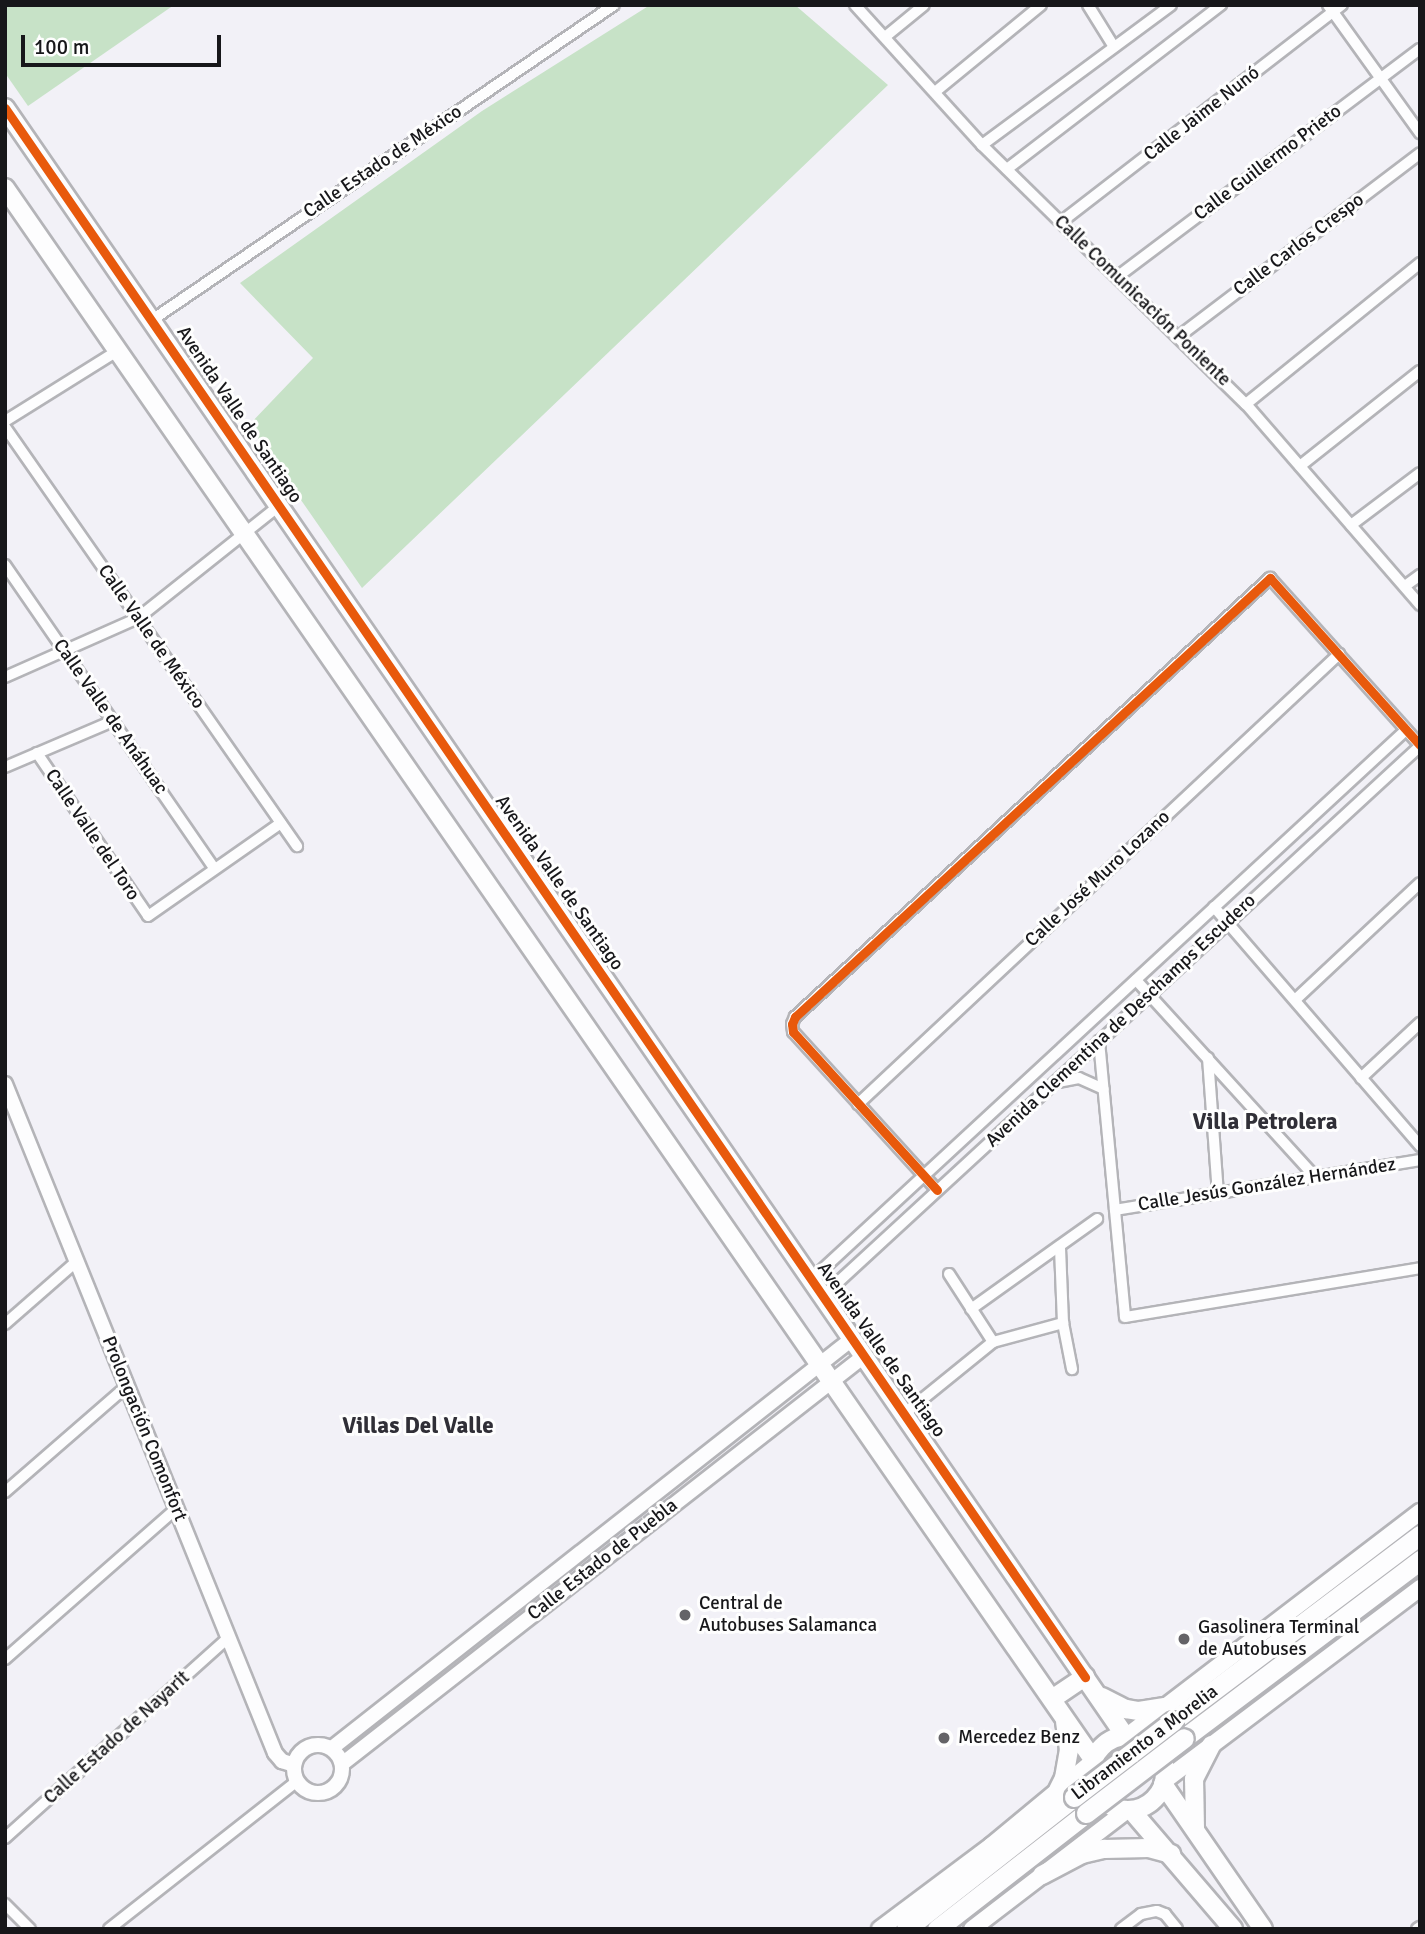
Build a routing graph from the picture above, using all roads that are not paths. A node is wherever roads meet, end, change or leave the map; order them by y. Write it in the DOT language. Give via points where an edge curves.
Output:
graph roads {
  1 [pos="614,5"];
  2 [pos="855,5"];
  3 [pos="924,5"];
  4 [pos="1041,5"];
  5 [pos="1088,5"];
  6 [pos="1171,5"];
  7 [pos="1221,5"];
  8 [pos="1334,8"];
  9 [pos="884,37"];
  10 [pos="1114,47"];
  11 [pos="1420,49"];
  12 [pos="1381,79"];
  13 [pos="935,92"];
  14 [pos="5,108"];
  15 [pos="1420,133"];
  16 [pos="982,145"];
  17 [pos="1420,153"];
  18 [pos="1007,169"];
  19 [pos="5,188"];
  20 [pos="1061,222"];
  21 [pos="1420,263"];
  22 [pos="1117,277"];
  23 [pos="152,320"];
  24 [pos="1178,337"];
  25 [pos="117,351"];
  26 [pos="1420,371"];
  27 [pos="1246,404"];
  28 [pos="5,421"];
  29 [pos="5,427"];
  30 [pos="1300,466"];
  31 [pos="1420,473"];
  32 [pos="279,506"];
  33 [pos="1351,525"];
  34 [pos="244,533"];
  35 [pos="5,565"];
  36 [pos="1420,575"];
  37 [pos="1405,586"];
  38 [pos="1420,605"];
  39 [pos="138,618"];
  40 [pos="64,650"];
  41 [pos="1339,654"];
  42 [pos="5,677"];
  43 [pos="113,721"];
  44 [pos="1406,730"];
  45 [pos="1420,746"];
  46 [pos="37,753"];
  47 [pos="5,767"];
  48 [pos="281,823"];
  49 [pos="297,846"];
  50 [pos="215,869"];
  51 [pos="1420,883"];
  52 [pos="1214,907"];
  53 [pos="1228,923"];
  54 [pos="1136,980"];
  55 [pos="1150,995"];
  56 [pos="1294,1000"];
  57 [pos="1420,1023"];
  58 [pos="1099,1041"];
  59 [pos="1208,1058"];
  60 [pos="1362,1078"];
  61 [pos="5,1084"];
  62 [pos="1053,1084"];
  63 [pos="1104,1089"];
  64 [pos="858,1104"];
  65 [pos="1420,1146"];
  66 [pos="1420,1160"];
  67 [pos="924,1176"];
  68 [pos="1315,1177"];
  69 [pos="937,1190"];
  70 [pos="1219,1193"];
  71 [pos="1115,1210"];
  72 [pos="1097,1219"];
  73 [pos="1060,1248"];
  74 [pos="77,1261"];
  75 [pos="1420,1268"];
  76 [pos="949,1275"];
  77 [pos="811,1280"];
  78 [pos="822,1296"];
  79 [pos="971,1308"];
  80 [pos="1063,1323"];
  81 [pos="5,1324"];
  82 [pos="852,1339"];
  83 [pos="993,1342"];
  84 [pos="864,1356"];
  85 [pos="820,1364"];
  86 [pos="1072,1369"];
  87 [pos="832,1381"];
  88 [pos="127,1386"];
  89 [pos="904,1413"];
  90 [pos="5,1492"];
  91 [pos="176,1509"];
  92 [pos="1420,1512"];
  93 [pos="1420,1535"];
  94 [pos="1420,1560"];
  95 [pos="1420,1588"];
  96 [pos="228,1638"];
  97 [pos="5,1659"];
  98 [pos="1089,1682"];
  99 [pos="1056,1704"];
  100 [pos="1169,1714"];
  101 [pos="1126,1736"];
  102 [pos="1211,1745"];
  103 [pos="332,1748"];
  104 [pos="1093,1760"];
  105 [pos="342,1764"];
  106 [pos="294,1765"];
  107 [pos="296,1781"];
  108 [pos="1164,1782"];
  109 [pos="1066,1793"];
  110 [pos="1129,1810"];
  111 [pos="1196,1832"];
  112 [pos="5,1838"];
  113 [pos="1171,1854"];
  114 [pos="1042,1875"];
  115 [pos="5,1904"];
  116 [pos="30,1929"];
  117 [pos="109,1929"];
  118 [pos="880,1929"];
  119 [pos="906,1929"];
  120 [pos="937,1929"];
  121 [pos="972,1929"];
  122 [pos="1121,1929"];
  123 [pos="1177,1929"];
  124 [pos="1233,1929"];
  125 [pos="1263,1929"];
  1 -- 23 [label="street, Calle Estado de México"];
  2 -- 9 [label="street, Calle Comunicación Poniente"];
  3 -- 9 [label="street"];
  4 -- 13 [label="street"];
  5 -- 10 [label="street"];
  6 -- 10 [label="street"];
  7 -- 18 [label="street"];
  8 -- 12 [label="street"];
  8 -- 20 [label="street, Calle Jaime Nunó"];
  9 -- 13 [label="street, Calle Comunicación Poniente"];
  10 -- 16 [label="street"];
  11 -- 12 [label="street, Calle Guillermo Prieto"];
  12 -- 15 [label="street"];
  12 -- 22 [label="street, Calle Guillermo Prieto"];
  13 -- 16 [label="street, Calle Comunicación Poniente"];
  14 -- 23 [label="main road, Avenida Valle de Santiago"];
  16 -- 18 [label="street, Calle Comunicación Poniente"];
  17 -- 24 [label="street, Calle Carlos Crespo"];
  18 -- 20 [label="street, Calle Comunicación Poniente"];
  19 -- 25 [label="main road"];
  20 -- 22 [label="street, Calle Comunicación Poniente"];
  21 -- 27 [label="street"];
  22 -- 24 [label="street, Calle Comunicación Poniente"];
  23 -- 32 [label="main road, Avenida Valle de Santiago"];
  24 -- 27 [label="street, Calle Comunicación Poniente"];
  25 -- 28 [label="street"];
  25 -- 34 [label="main road"];
  26 -- 30 [label="street"];
  27 -- 30 [label="street, Calle Comunicación Poniente"];
  29 -- 39 [label="street, Calle Valle de México"];
  30 -- 33 [label="street, Calle Comunicación Poniente"];
  31 -- 33 [label="street"];
  32 -- 34 [label="street"];
  32 -- 77 [label="main road, Avenida Valle de Santiago"];
  33 -- 37 [label="street, Calle Comunicación Poniente"];
  34 -- 39 [label="street"];
  34 -- 85 [label="main road"];
  35 -- 40 [label="street, Calle Valle de Anáhuac"];
  36 -- 37 [label="street"];
  37 -- 38 [label="street, Calle Comunicación Poniente"];
  39 -- 40 [label="street"];
  39 -- 48 [label="street, Calle Valle de México"];
  40 -- 42 [label="street"];
  40 -- 43 [label="street, Calle Valle de Anáhuac"];
  41 -- 44 [label="street"];
  41 -- 64 [label="street, Calle José Muro Lozano"];
  41 -- 64 [label="street" via="1270,578 795,1017 793,1032"];
  43 -- 46 [label="street"];
  43 -- 50 [label="street, Calle Valle de Anáhuac"];
  44 -- 45 [label="street"];
  44 -- 52 [label="street, Avenida Clementina de Deschamps Escudero"];
  45 -- 53 [label="street, Avenida Clementina de Deschamps Escudero"];
  46 -- 47 [label="street"];
  46 -- 50 [label="street, Calle Valle del Toro" via="148,916"];
  48 -- 49 [label="street, Calle Valle de México"];
  48 -- 50 [label="street"];
  51 -- 56 [label="street"];
  52 -- 53 [label="street"];
  52 -- 54 [label="street, Avenida Clementina de Deschamps Escudero"];
  53 -- 55 [label="street, Avenida Clementina de Deschamps Escudero"];
  53 -- 56 [label="street"];
  54 -- 55 [label="street"];
  54 -- 67 [label="street, Avenida Clementina de Deschamps Escudero"];
  55 -- 58 [label="street, Avenida Clementina de Deschamps Escudero"];
  55 -- 59 [label="street"];
  56 -- 60 [label="street"];
  57 -- 60 [label="street"];
  58 -- 62 [label="street, Avenida Clementina de Deschamps Escudero"];
  58 -- 63 [label="street"];
  59 -- 68 [label="street"];
  59 -- 70 [label="street"];
  60 -- 65 [label="street"];
  61 -- 74 [label="street, Prolongación Comonfort"];
  62 -- 63 [label="street" via="1079,1078"];
  62 -- 69 [label="street, Avenida Clementina de Deschamps Escudero"];
  63 -- 71 [label="street"];
  64 -- 67 [label="street"];
  66 -- 68 [label="street, Calle Jesús González Hernández"];
  67 -- 69 [label="street"];
  67 -- 77 [label="street, Avenida Clementina de Deschamps Escudero"];
  68 -- 70 [label="street, Calle Jesús González Hernández"];
  69 -- 78 [label="street, Avenida Clementina de Deschamps Escudero"];
  70 -- 71 [label="street, Calle Jesús González Hernández"];
  71 -- 75 [label="street" via="1125,1317"];
  72 -- 73 [label="street"];
  73 -- 79 [label="street"];
  73 -- 80 [label="street"];
  74 -- 81 [label="street"];
  74 -- 88 [label="street, Prolongación Comonfort"];
  76 -- 79 [label="street"];
  77 -- 78 [label="main road, Avenida Valle de Santiago"];
  78 -- 82 [label="main road, Avenida Valle de Santiago"];
  79 -- 83 [label="street"];
  80 -- 83 [label="street"];
  80 -- 86 [label="street"];
  82 -- 84 [label="main road, Avenida Valle de Santiago"];
  82 -- 85 [label="street, Calle Estado de Puebla"];
  83 -- 89 [label="street"];
  84 -- 87 [label="street, Calle Estado de Puebla"];
  84 -- 89 [label="main road, Avenida Valle de Santiago"];
  85 -- 87 [label="main road"];
  85 -- 103 [label="street, Calle Estado de Puebla"];
  87 -- 99 [label="main road"];
  87 -- 105 [label="street, Calle Estado de Puebla"];
  88 -- 90 [label="street"];
  88 -- 91 [label="street, Prolongación Comonfort"];
  89 -- 98 [label="main road, Avenida Valle de Santiago"];
  91 -- 96 [label="street, Prolongación Comonfort"];
  91 -- 97 [label="street"];
  92 -- 100 [label="main road"];
  93 -- 100 [label="highway, Libramiento a Morelia"];
  94 -- 120 [label="highway, Libramiento a Morelia, bridge"];
  95 -- 102 [label="main road"];
  96 -- 106 [label="street, Prolongación Comonfort" via="275,1753"];
  96 -- 112 [label="street, Calle Estado de Nayarit"];
  98 -- 99 [label="main road"];
  98 -- 100 [label="main road" via="1102,1697 1125,1709"];
  98 -- 101 [label="main road, Avenida Valle de Santiago"];
  99 -- 104 [label="main road"];
  99 -- 109 [label="main road" via="1069,1750"];
  100 -- 101 [label="main road"];
  100 -- 109 [label="highway, Libramiento a Morelia, bridge"];
  101 -- 104 [label="main road" via="1106,1743"];
  101 -- 108 [label="main road" via="1148,1742 1158,1752"];
  102 -- 108 [label="main road"];
  102 -- 111 [label="main road" via="1194,1779"];
  103 -- 105 [label="street"];
  103 -- 106 [label="street" via="308,1746"];
  104 -- 109 [label="main road"];
  104 -- 110 [label="main road" via="1090,1776 1097,1795 1107,1805"];
  105 -- 107 [label="street" via="340,1780 327,1792 310,1792"];
  106 -- 107 [label="street"];
  107 -- 117 [label="street"];
  108 -- 110 [label="main road" via="1149,1804"];
  108 -- 111 [label="main road"];
  109 -- 118 [label="main road"];
  109 -- 119 [label="highway, Libramiento a Morelia"];
  110 -- 113 [label="main road"];
  110 -- 114 [label="main road"];
  111 -- 125 [label="main road"];
  113 -- 114 [label="main road" via="1138,1847 1104,1849 1082,1854"];
  113 -- 124 [label="main road"];
  114 -- 121 [label="main road"];
  115 -- 116 [label="street"];
  122 -- 123 [label="street" via="1141,1914 1157,1911"];
}
